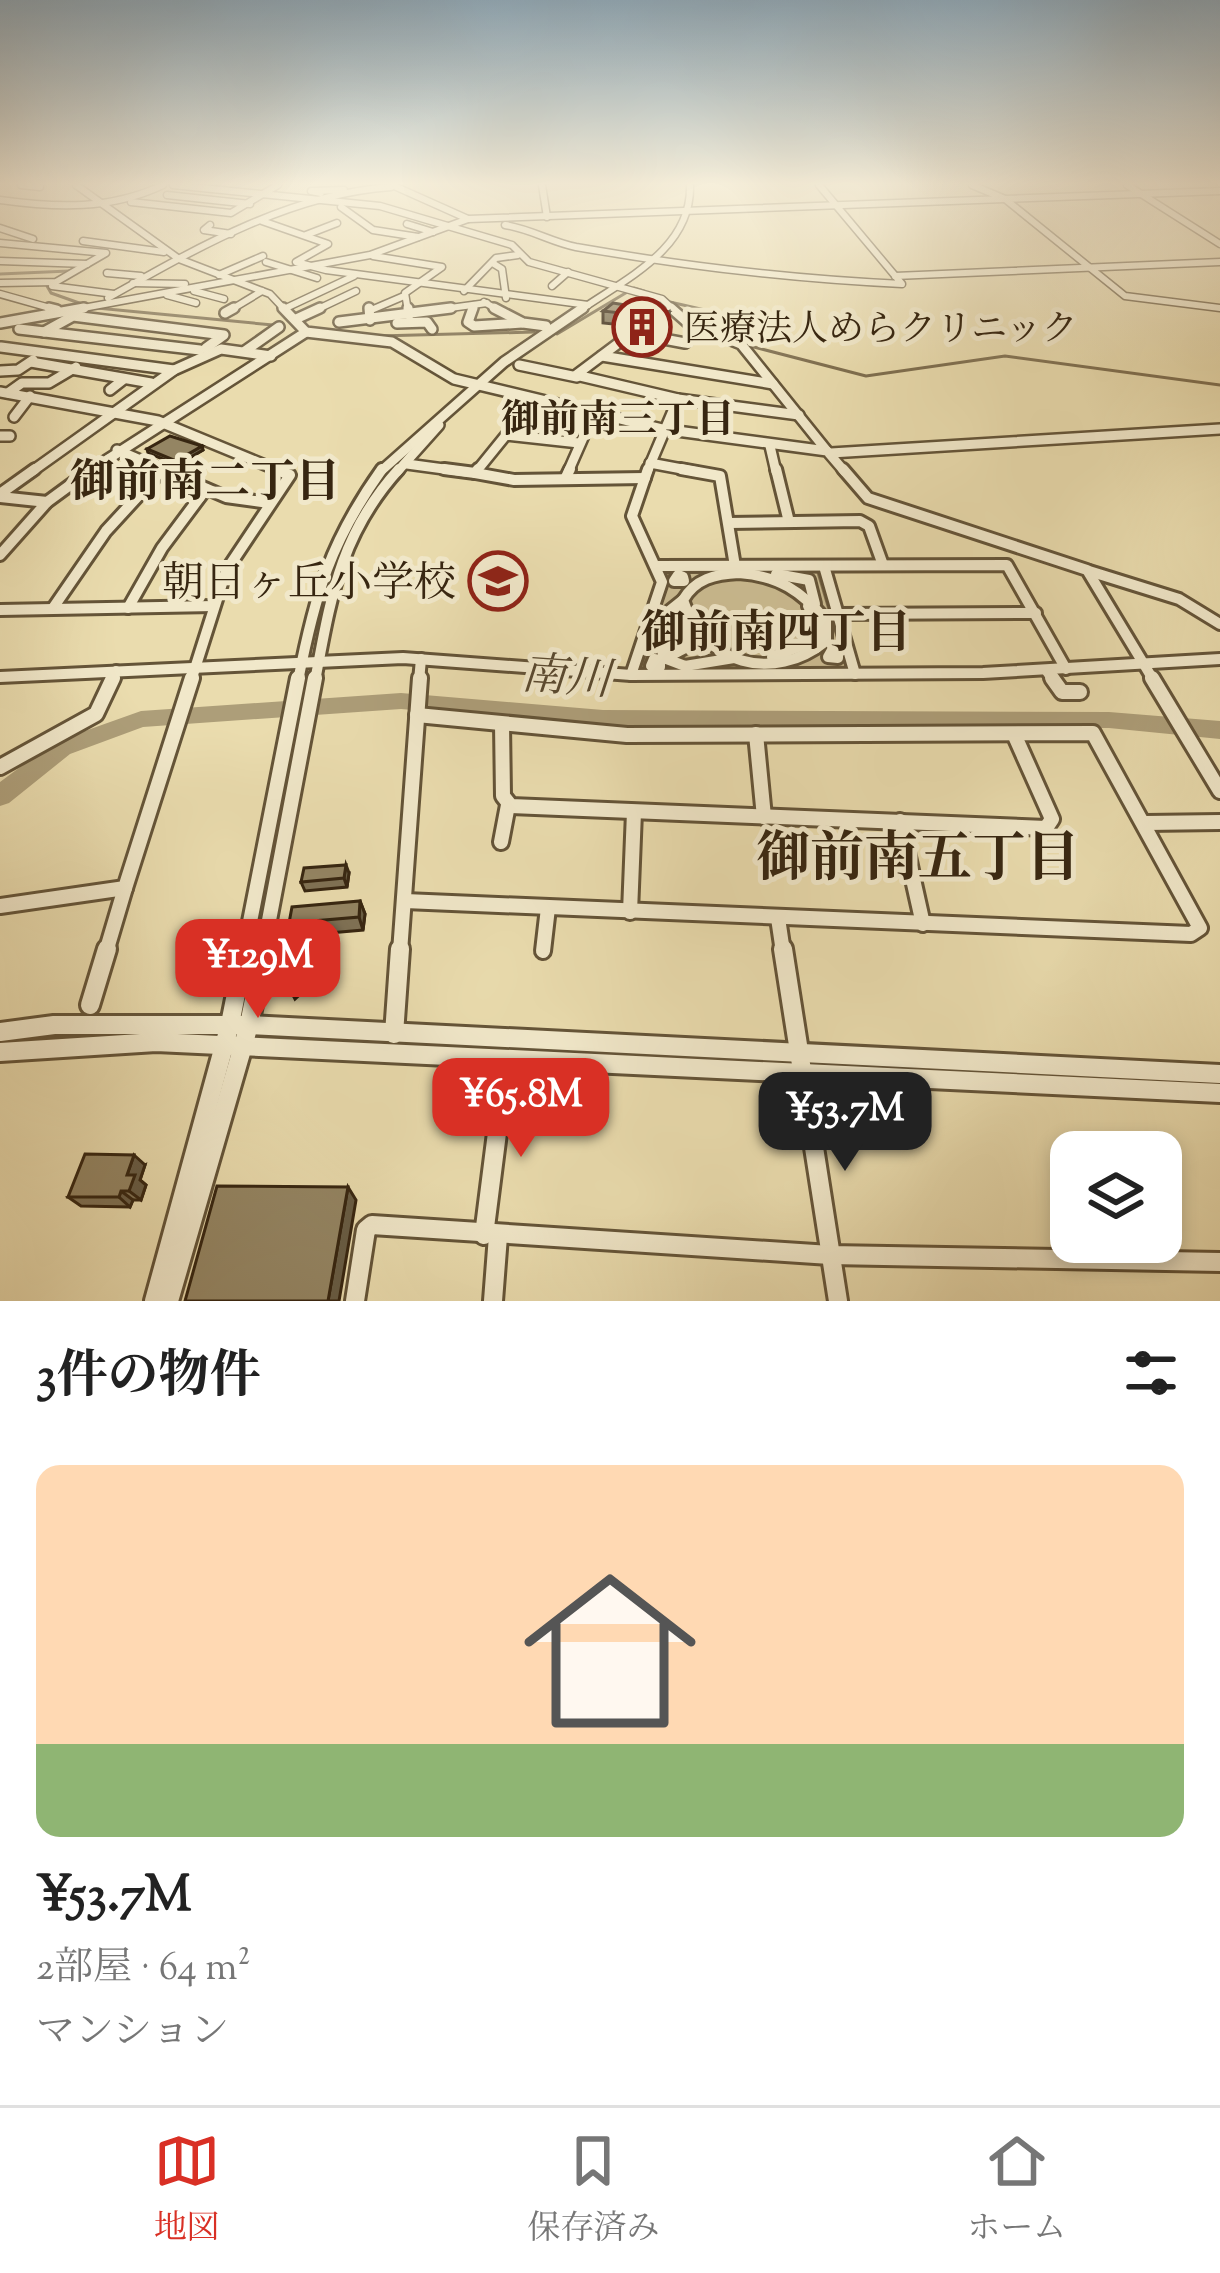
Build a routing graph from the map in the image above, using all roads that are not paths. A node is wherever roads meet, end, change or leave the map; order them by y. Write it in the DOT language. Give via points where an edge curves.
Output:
graph roads {
  1 [pos="59,246"];
  2 [pos="71,246"];
  3 [pos="78,246"];
  4 [pos="161,246"];
  5 [pos="203,246"];
  6 [pos="325,246"];
  7 [pos="397,246"];
  8 [pos="512,246"];
  9 [pos="571,246"];
  10 [pos="677,246"];
  11 [pos="869,246"];
  12 [pos="1063,246"];
  13 [pos="370,255"];
  14 [pos="518,255"];
  15 [pos="175,256"];
  16 [pos="389,258"];
  17 [pos="0,261"];
  18 [pos="658,261"];
  19 [pos="415,262"];
  20 [pos="1220,262"];
  21 [pos="27,264"];
  22 [pos="88,264"];
  23 [pos="494,264"];
  24 [pos="311,266"];
  25 [pos="1090,267"];
  26 [pos="156,269"];
  27 [pos="175,269"];
  28 [pos="294,269"];
  29 [pos="568,272"];
  30 [pos="107,274"];
  31 [pos="218,275"];
  32 [pos="45,276"];
  33 [pos="142,276"];
  34 [pos="359,276"];
  35 [pos="895,276"];
  36 [pos="317,278"];
  37 [pos="231,280"];
  38 [pos="388,280"];
  39 [pos="130,283"];
  40 [pos="417,285"];
  41 [pos="52,286"];
  42 [pos="204,286"];
  43 [pos="551,286"];
  44 [pos="440,287"];
  45 [pos="620,287"];
  46 [pos="25,288"];
  47 [pos="3,289"];
  48 [pos="187,289"];
  49 [pos="262,291"];
  50 [pos="356,291"];
  51 [pos="469,292"];
  52 [pos="160,293"];
  53 [pos="116,295"];
  54 [pos="404,296"];
  55 [pos="11,297"];
  56 [pos="506,298"];
  57 [pos="224,299"];
  58 [pos="196,303"];
  59 [pos="487,303"];
  60 [pos="588,304"];
  61 [pos="97,305"];
  62 [pos="474,305"];
  63 [pos="286,308"];
  64 [pos="445,308"];
  65 [pos="1220,308"];
  66 [pos="0,310"];
  67 [pos="62,311"];
  68 [pos="225,313"];
  69 [pos="409,315"];
  70 [pos="33,317"];
  71 [pos="296,319"];
  72 [pos="370,320"];
  73 [pos="396,320"];
  74 [pos="0,322"];
  75 [pos="339,322"];
  76 [pos="522,322"];
  77 [pos="138,324"];
  78 [pos="546,326"];
  79 [pos="279,327"];
  80 [pos="237,328"];
  81 [pos="19,329"];
  82 [pos="432,329"];
  83 [pos="702,329"];
  84 [pos="44,332"];
  85 [pos="305,332"];
  86 [pos="224,336"];
  87 [pos="115,341"];
  88 [pos="392,342"];
  89 [pos="0,348"];
  90 [pos="203,352"];
  91 [pos="245,352"];
  92 [pos="44,353"];
  93 [pos="273,356"];
  94 [pos="602,356"];
  95 [pos="89,358"];
  96 [pos="31,362"];
  97 [pos="519,364"];
  98 [pos="77,366"];
  99 [pos="174,370"];
  100 [pos="0,371"];
  101 [pos="577,377"];
  102 [pos="124,379"];
  103 [pos="152,383"];
  104 [pos="775,384"];
  105 [pos="480,385"];
  106 [pos="110,390"];
  107 [pos="4,393"];
  108 [pos="29,396"];
  109 [pos="678,399"];
  110 [pos="106,415"];
  111 [pos="799,415"];
  112 [pos="14,416"];
  113 [pos="592,417"];
  114 [pos="557,418"];
  115 [pos="158,421"];
  116 [pos="662,429"];
  117 [pos="1220,429"];
  118 [pos="579,443"];
  119 [pos="770,446"];
  120 [pos="117,450"];
  121 [pos="829,452"];
  122 [pos="650,463"];
  123 [pos="407,464"];
  124 [pos="163,469"];
  125 [pos="475,473"];
  126 [pos="566,477"];
  127 [pos="645,478"];
  128 [pos="206,489"];
  129 [pos="861,495"];
  130 [pos="0,496"];
  131 [pos="47,502"];
  132 [pos="269,503"];
  133 [pos="790,522"];
  134 [pos="729,523"];
  135 [pos="869,526"];
  136 [pos="0,555"];
  137 [pos="883,565"];
  138 [pos="658,566"];
  139 [pos="735,566"];
  140 [pos="1087,571"];
  141 [pos="814,574"];
  142 [pos="763,577"];
  143 [pos="679,578"];
  144 [pos="708,594"];
  145 [pos="798,597"];
  146 [pos="682,600"];
  147 [pos="815,604"];
  148 [pos="214,606"];
  149 [pos="53,608"];
  150 [pos="128,608"];
  151 [pos="0,610"];
  152 [pos="1213,612"];
  153 [pos="1036,613"];
  154 [pos="838,614"];
  155 [pos="1220,624"];
  156 [pos="706,638"];
  157 [pos="804,640"];
  158 [pos="740,655"];
  159 [pos="837,657"];
  160 [pos="421,659"];
  161 [pos="1220,659"];
  162 [pos="316,661"];
  163 [pos="301,662"];
  164 [pos="655,664"];
  165 [pos="1143,664"];
  166 [pos="194,667"];
  167 [pos="1066,669"];
  168 [pos="1046,670"];
  169 [pos="116,671"];
  170 [pos="806,671"];
  171 [pos="632,675"];
  172 [pos="742,675"];
  173 [pos="0,676"];
  174 [pos="1080,692"];
  175 [pos="303,693"];
  176 [pos="417,714"];
  177 [pos="502,724"];
  178 [pos="756,734"];
  179 [pos="1014,734"];
  180 [pos="0,767"];
  181 [pos="1220,790"];
  182 [pos="508,805"];
  183 [pos="634,812"];
  184 [pos="764,817"];
  185 [pos="901,821"];
  186 [pos="1220,822"];
  187 [pos="1146,823"];
  188 [pos="501,842"];
  189 [pos="125,888"];
  190 [pos="405,901"];
  191 [pos="0,906"];
  192 [pos="548,908"];
  193 [pos="630,912"];
  194 [pos="778,918"];
  195 [pos="922,924"];
  196 [pos="543,951"];
  197 [pos="90,1005"];
  198 [pos="239,1025"];
  199 [pos="0,1032"];
  200 [pos="394,1034"];
  201 [pos="234,1045"];
  202 [pos="0,1052"];
  203 [pos="799,1064"];
  204 [pos="1220,1074"];
  205 [pos="504,1078"];
  206 [pos="1220,1093"];
  207 [pos="491,1235"];
  208 [pos="830,1255"];
  209 [pos="1220,1262"];
  210 [pos="154,1301"];
  211 [pos="170,1301"];
  212 [pos="355,1301"];
  213 [pos="493,1301"];
  214 [pos="838,1301"];
  1 -- 21 [label="street"];
  2 -- 22 [label="street" via="106,252"];
  3 -- 15 [label="street"];
  4 -- 15 [label="street"];
  5 -- 15 [label="street"];
  6 -- 24 [label="street" via="296,262"];
  7 -- 13 [label="street"];
  8 -- 14 [label="street"];
  9 -- 18 [label="street"];
  10 -- 18 [label="street"];
  11 -- 35 [label="street"];
  12 -- 25 [label="street"];
  13 -- 16 [label="street"];
  13 -- 24 [label="street"];
  14 -- 23 [label="street"];
  14 -- 29 [label="street"];
  15 -- 26 [label="street"];
  15 -- 31 [label="street"];
  16 -- 19 [label="street"];
  16 -- 34 [label="street"];
  17 -- 21 [label="street"];
  18 -- 35 [label="street" via="902,284"];
  18 -- 45 [label="street"];
  19 -- 38 [label="street"];
  19 -- 40 [label="street" via="442,267"];
  20 -- 25 [label="street"];
  21 -- 22 [label="street"];
  22 -- 41 [label="street"];
  23 -- 51 [label="street"];
  23 -- 56 [label="street" via="502,268"];
  24 -- 28 [label="street"];
  24 -- 34 [label="street"];
  25 -- 35 [label="street"];
  25 -- 65 [label="street" via="1129,297"];
  26 -- 27 [label="street"];
  26 -- 33 [label="street"];
  28 -- 31 [label="street" via="265,259"];
  28 -- 36 [label="street"];
  28 -- 37 [label="street"];
  29 -- 43 [label="street"];
  29 -- 45 [label="street"];
  30 -- 33 [label="street"];
  31 -- 37 [label="street"];
  32 -- 46 [label="street"];
  33 -- 39 [label="street"];
  34 -- 38 [label="street"];
  34 -- 63 [label="street"];
  37 -- 42 [label="street"];
  37 -- 49 [label="street"];
  38 -- 40 [label="street"];
  39 -- 42 [label="street"];
  39 -- 53 [label="street"];
  40 -- 44 [label="street"];
  40 -- 54 [label="street"];
  41 -- 46 [label="street"];
  41 -- 53 [label="street"];
  42 -- 48 [label="street"];
  44 -- 51 [label="street"];
  44 -- 64 [label="street"];
  45 -- 60 [label="street"];
  45 -- 83 [label="street" via="665,301"];
  45 -- 105 [label="street"];
  46 -- 47 [label="street"];
  46 -- 55 [label="street"];
  47 -- 55 [label="street"];
  48 -- 52 [label="street"];
  48 -- 57 [label="street"];
  49 -- 63 [label="street"];
  49 -- 68 [label="street"];
  50 -- 71 [label="street"];
  51 -- 56 [label="street"];
  51 -- 59 [label="street"];
  52 -- 58 [label="street"];
  52 -- 61 [label="street"];
  53 -- 61 [label="street"];
  54 -- 69 [label="street"];
  54 -- 72 [label="street" via="369,307"];
  55 -- 67 [label="street"];
  56 -- 60 [label="street"];
  59 -- 62 [label="street"];
  59 -- 76 [label="street"];
  60 -- 105 [label="street"];
  61 -- 67 [label="street"];
  62 -- 64 [label="street"];
  62 -- 76 [label="street" via="474,326"];
  63 -- 71 [label="street"];
  64 -- 69 [label="street"];
  66 -- 70 [label="street"];
  67 -- 70 [label="street"];
  69 -- 73 [label="street"];
  70 -- 74 [label="street"];
  70 -- 81 [label="street"];
  71 -- 85 [label="street"];
  72 -- 73 [label="street"];
  72 -- 75 [label="street"];
  73 -- 82 [label="street"];
  73 -- 88 [label="street"];
  76 -- 78 [label="street"];
  77 -- 84 [label="street" via="73,316"];
  77 -- 86 [label="street"];
  77 -- 87 [label="street"];
  79 -- 91 [label="street"];
  80 -- 86 [label="street"];
  81 -- 84 [label="street"];
  81 -- 89 [label="street"];
  83 -- 94 [label="street" via="685,344 632,333"];
  83 -- 104 [label="street" via="738,342"];
  84 -- 87 [label="street"];
  85 -- 88 [label="street"];
  85 -- 93 [label="street"];
  86 -- 90 [label="street"];
  87 -- 90 [label="street"];
  87 -- 95 [label="street"];
  88 -- 105 [label="street" via="441,374"];
  89 -- 92 [label="street"];
  90 -- 91 [label="street"];
  90 -- 99 [label="street"];
  91 -- 93 [label="street"];
  92 -- 95 [label="street"];
  92 -- 96 [label="street"];
  93 -- 115 [label="street"];
  94 -- 101 [label="street"];
  94 -- 104 [label="street"];
  95 -- 99 [label="street"];
  96 -- 98 [label="street"];
  96 -- 100 [label="street"];
  97 -- 101 [label="street"];
  98 -- 102 [label="street"];
  98 -- 107 [label="street" via="49,383"];
  99 -- 103 [label="street"];
  101 -- 109 [label="street"];
  102 -- 103 [label="street"];
  102 -- 106 [label="street"];
  103 -- 110 [label="street"];
  104 -- 111 [label="street"];
  105 -- 113 [label="street"];
  105 -- 162 [label="street" via="372,499 336,570"];
  105 -- 163 [label="street" via="422,429 360,498 322,571"];
  107 -- 108 [label="street"];
  108 -- 110 [label="street"];
  108 -- 112 [label="street"];
  109 -- 111 [label="street"];
  109 -- 116 [label="street"];
  110 -- 115 [label="street"];
  110 -- 130 [label="street"];
  111 -- 121 [label="street"];
  113 -- 114 [label="street"];
  113 -- 116 [label="street"];
  113 -- 118 [label="street"];
  115 -- 120 [label="street"];
  115 -- 132 [label="street" via="288,472"];
  116 -- 119 [label="street"];
  116 -- 122 [label="street"];
  117 -- 121 [label="street"];
  118 -- 125 [label="street" via="506,435"];
  118 -- 126 [label="street"];
  119 -- 121 [label="street"];
  119 -- 133 [label="street"];
  120 -- 124 [label="street"];
  120 -- 131 [label="street"];
  121 -- 129 [label="street"];
  122 -- 127 [label="street"];
  122 -- 134 [label="street" via="719,474"];
  123 -- 125 [label="street"];
  124 -- 128 [label="street"];
  124 -- 149 [label="street" via="106,531"];
  125 -- 126 [label="street"];
  126 -- 127 [label="street"];
  127 -- 138 [label="street" via="632,516"];
  128 -- 132 [label="street"];
  128 -- 150 [label="street"];
  129 -- 135 [label="street"];
  129 -- 140 [label="street"];
  130 -- 131 [label="street"];
  131 -- 136 [label="street"];
  132 -- 148 [label="street"];
  133 -- 134 [label="street"];
  133 -- 135 [label="street"];
  134 -- 139 [label="street"];
  135 -- 137 [label="street"];
  137 -- 141 [label="street"];
  137 -- 153 [label="street" via="1006,565"];
  138 -- 139 [label="street"];
  138 -- 171 [label="street" via="661,592"];
  139 -- 141 [label="street"];
  140 -- 152 [label="street"];
  140 -- 165 [label="street"];
  141 -- 142 [label="street"];
  141 -- 147 [label="street"];
  141 -- 154 [label="street"];
  142 -- 143 [label="street"];
  142 -- 145 [label="street"];
  143 -- 144 [label="street"];
  143 -- 146 [label="street"];
  145 -- 147 [label="street"];
  145 -- 157 [label="street" via="814,616"];
  146 -- 156 [label="street" via="685,619"];
  146 -- 164 [label="street" via="668,612 674,629"];
  147 -- 159 [label="street"];
  148 -- 150 [label="street"];
  148 -- 166 [label="street"];
  149 -- 150 [label="street"];
  149 -- 151 [label="street"];
  152 -- 155 [label="street"];
  153 -- 154 [label="street"];
  153 -- 167 [label="street"];
  154 -- 159 [label="street"];
  156 -- 158 [label="street"];
  156 -- 164 [label="street"];
  157 -- 158 [label="street" via="776,657"];
  157 -- 159 [label="street"];
  158 -- 159 [label="street" via="786,664"];
  158 -- 164 [label="street"];
  158 -- 172 [label="street"];
  159 -- 168 [label="street"];
  159 -- 170 [label="street"];
  159 -- 172 [label="street"];
  160 -- 162 [label="street"];
  160 -- 171 [label="street"];
  160 -- 176 [label="street"];
  161 -- 165 [label="street"];
  162 -- 163 [label="street"];
  162 -- 175 [label="street"];
  163 -- 166 [label="street"];
  163 -- 175 [label="street"];
  165 -- 167 [label="street"];
  165 -- 181 [label="street"];
  166 -- 169 [label="street"];
  166 -- 189 [label="street"];
  167 -- 168 [label="street"];
  168 -- 174 [label="street" via="1062,692"];
  169 -- 173 [label="street"];
  169 -- 180 [label="street" via="96,714"];
  171 -- 172 [label="street"];
  175 -- 198 [label="street" via="289,724"];
  175 -- 198 [label="street" via="307,716"];
  176 -- 177 [label="street"];
  176 -- 190 [label="street"];
  177 -- 178 [label="street" via="627,735"];
  177 -- 182 [label="street"];
  178 -- 179 [label="street"];
  178 -- 184 [label="street"];
  179 -- 185 [label="street" via="1049,827"];
  179 -- 187 [label="street" via="1096,734"];
  182 -- 183 [label="street"];
  182 -- 188 [label="street"];
  183 -- 184 [label="street"];
  183 -- 193 [label="street"];
  184 -- 185 [label="street"];
  185 -- 195 [label="street"];
  186 -- 187 [label="street"];
  187 -- 195 [label="street" via="1199,925 1195,933"];
  189 -- 191 [label="street"];
  189 -- 197 [label="street"];
  190 -- 192 [label="street"];
  190 -- 200 [label="street"];
  192 -- 193 [label="street"];
  192 -- 196 [label="street"];
  193 -- 194 [label="street"];
  194 -- 195 [label="street"];
  194 -- 203 [label="street"];
  198 -- 199 [label="street" via="54,1024"];
  198 -- 200 [label="street"];
  198 -- 201 [label="street"];
  200 -- 203 [label="street"];
  201 -- 202 [label="street"];
  201 -- 203 [label="street"];
  201 -- 210 [label="street"];
  201 -- 211 [label="street"];
  203 -- 204 [label="street"];
  203 -- 206 [label="street"];
  203 -- 208 [label="street"];
  205 -- 207 [label="street"];
  207 -- 208 [label="street"];
  207 -- 212 [label="street" via="372,1226"];
  207 -- 213 [label="street"];
  208 -- 209 [label="street"];
  208 -- 214 [label="street"];
}
